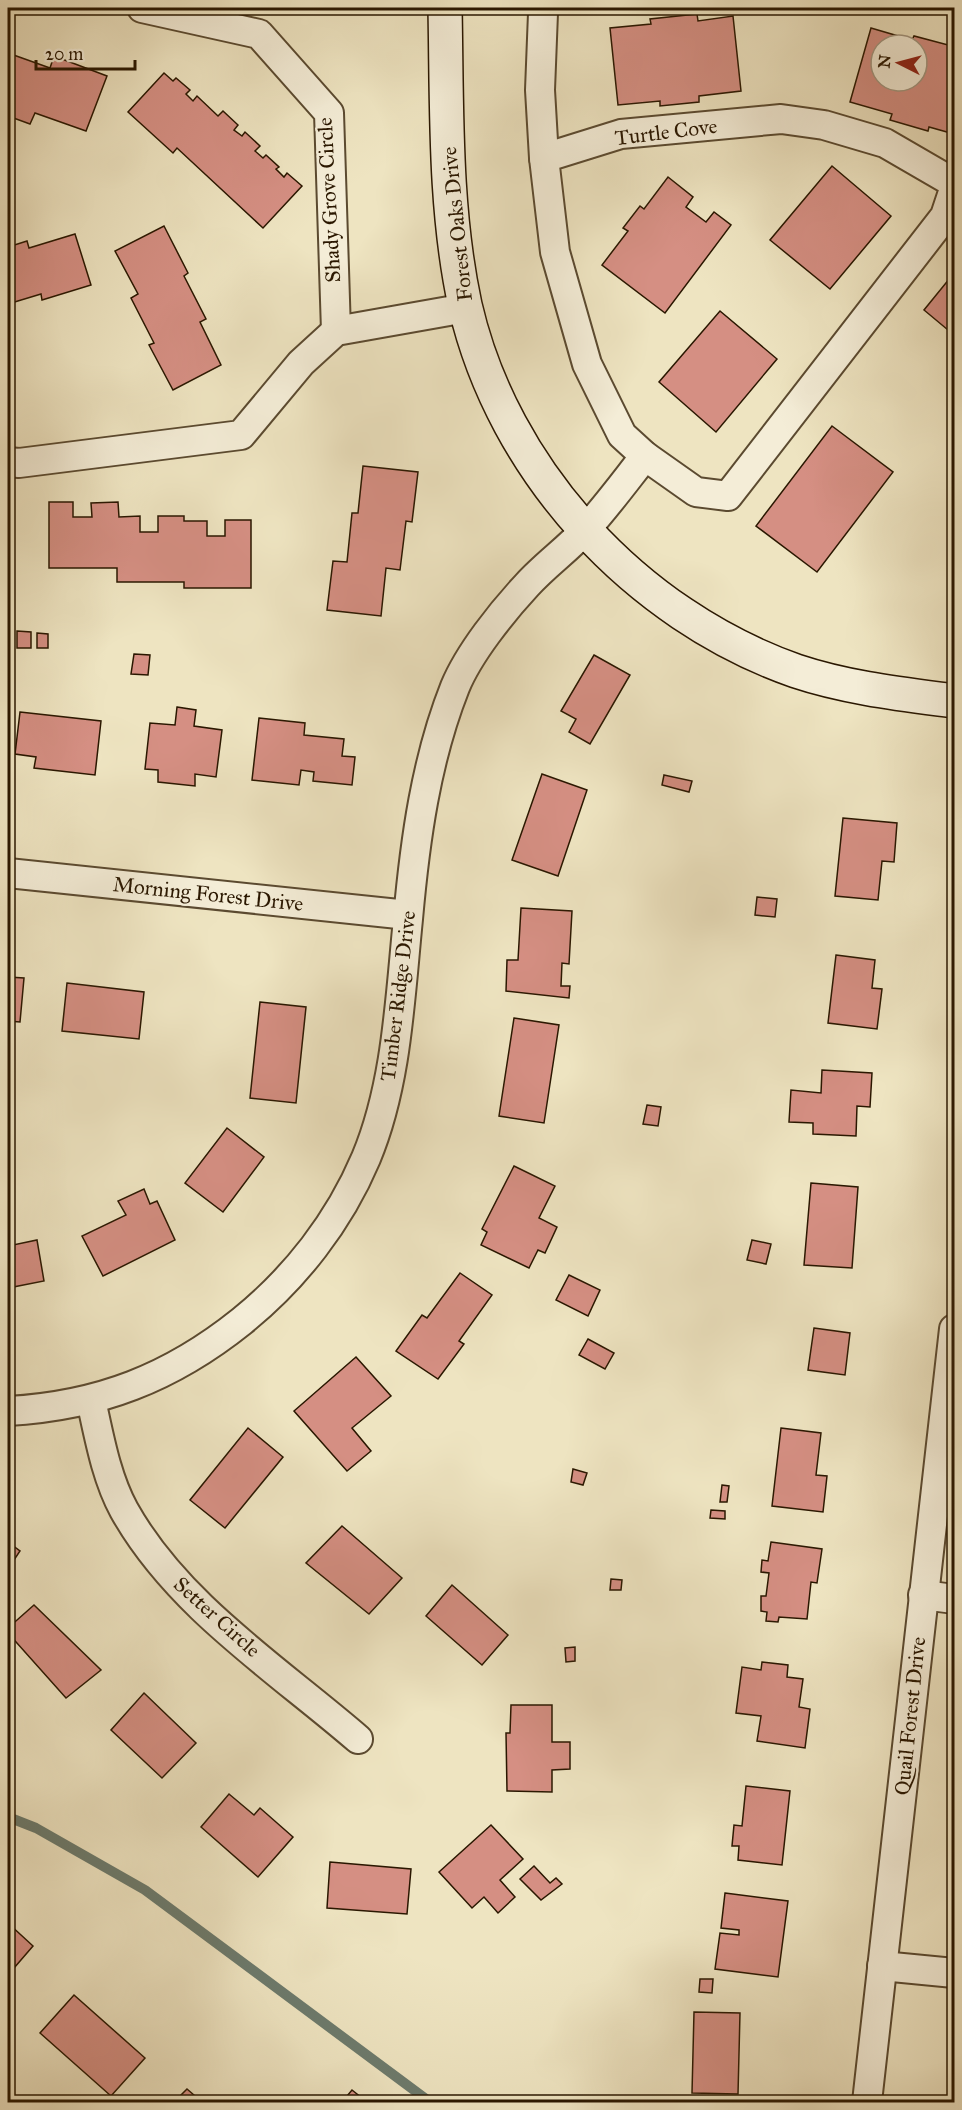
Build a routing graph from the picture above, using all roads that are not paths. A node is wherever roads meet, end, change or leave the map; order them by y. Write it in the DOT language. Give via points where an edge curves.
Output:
graph roads {
  1 [pos="142,8"];
  2 [pos="444,8"];
  3 [pos="543,13"];
  4 [pos="544,158"];
  5 [pos="954,183"];
  6 [pos="954,189"];
  7 [pos="466,308"];
  8 [pos="336,331"];
  9 [pos="645,456"];
  10 [pos="8,462"];
  11 [pos="585,530"];
  12 [pos="954,701"];
  13 [pos="8,873"];
  14 [pos="408,915"];
  15 [pos="954,1329"];
  16 [pos="91,1400"];
  17 [pos="8,1411"];
  18 [pos="923,1595"];
  19 [pos="954,1599"];
  20 [pos="358,1739"];
  21 [pos="882,1966"];
  22 [pos="954,1973"];
  23 [pos="867,2103"];
  1 -- 8 [label="street, Shady Grove Circle" via="259,34 329,114"];
  2 -- 7 [label="street, Forest Oaks Drive" via="448,164 453,231"];
  3 -- 4 [label="street" via="540,90"];
  4 -- 5 [label="street, Turtle Cove" via="621,134 781,119 824,125 885,143"];
  4 -- 9 [label="street" via="555,252 587,364 622,435"];
  6 -- 9 [label="street" via="945,216 728,496 696,492"];
  7 -- 8 [label="street"];
  7 -- 11 [label="street, Forest Oaks Drive" via="495,392 518,437"];
  8 -- 10 [label="street" via="302,363 240,435"];
  9 -- 11 [label="street"];
  11 -- 12 [label="street, Forest Oaks Drive" via="638,580 683,615 761,657 838,683"];
  11 -- 14 [label="street, Timber Ridge Drive" via="527,585 457,682 434,747"];
  13 -- 14 [label="street, Morning Forest Drive"];
  14 -- 16 [label="street, Timber Ridge Drive" via="399,1017 384,1100 366,1158 336,1215 312,1251 271,1297 206,1350 158,1376"];
  15 -- 18 [label="street, Quail Forest Drive"];
  16 -- 17 [label="street, Timber Ridge Drive"];
  16 -- 20 [label="street, Setter Circle" via="123,1509 180,1588"];
  18 -- 19 [label="street"];
  18 -- 21 [label="street, Quail Forest Drive"];
  21 -- 22 [label="street"];
  21 -- 23 [label="street, Quail Forest Drive"];
}
